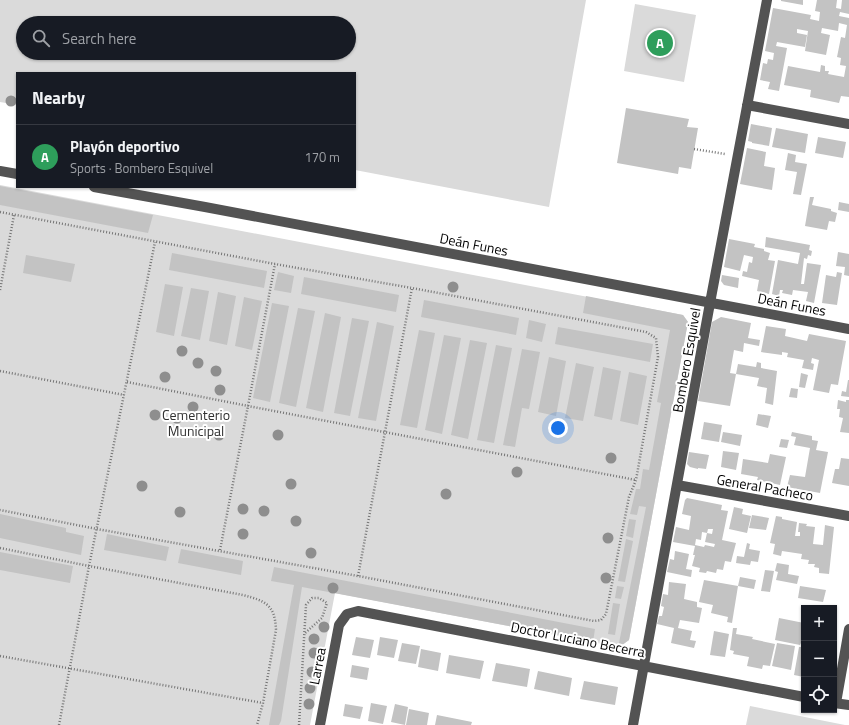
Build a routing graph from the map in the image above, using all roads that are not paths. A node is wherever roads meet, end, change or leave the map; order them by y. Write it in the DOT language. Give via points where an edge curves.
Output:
graph roads {
  1 [pos="767,0"];
  2 [pos="747,105"];
  3 [pos="849,124"];
  4 [pos="0,170"];
  5 [pos="16,174"];
  6 [pos="100,188"];
  7 [pos="710,303"];
  8 [pos="849,329"];
  9 [pos="677,485"];
  10 [pos="849,516"];
  11 [pos="347,614"];
  12 [pos="849,629"];
  13 [pos="644,666"];
  14 [pos="837,692"];
  15 [pos="801,696"];
  16 [pos="837,703"];
  17 [pos="849,706"];
  18 [pos="320,725"];
  19 [pos="633,725"];
  1 -- 2 [label="street, Bombero Esquivel"];
  2 -- 3 [label="street"];
  2 -- 7 [label="street, Bombero Esquivel"];
  4 -- 5 [label="street"];
  6 -- 7 [label="street, Deán Funes"];
  7 -- 8 [label="street, Deán Funes"];
  7 -- 9 [label="street, Bombero Esquivel"];
  9 -- 10 [label="street, General Pacheco"];
  9 -- 13 [label="street, Bombero Esquivel"];
  11 -- 13 [label="street, Doctor Luciano Becerra" via="358,611"];
  11 -- 18 [label="street, Larrea" via="339,624"];
  12 -- 14 [label="street"];
  13 -- 15 [label="street, Doctor Luciano Becerra"];
  13 -- 19 [label="street, Bombero Esquivel"];
  16 -- 17 [label="street"];
}
